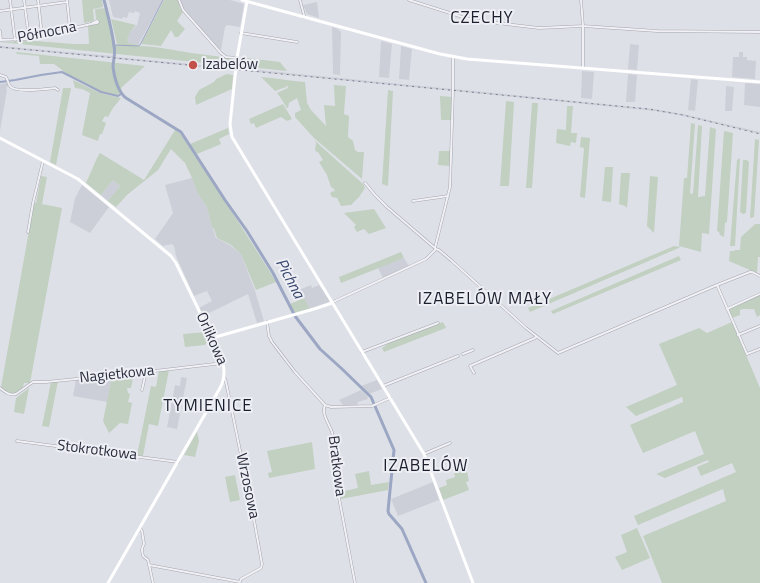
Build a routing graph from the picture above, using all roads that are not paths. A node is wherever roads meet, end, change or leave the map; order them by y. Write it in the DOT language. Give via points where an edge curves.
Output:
graph roads {
  1 [pos="10,0"];
  2 [pos="24,0"];
  3 [pos="38,0"];
  4 [pos="51,0"];
  5 [pos="179,0"];
  6 [pos="242,0"];
  7 [pos="300,0"];
  8 [pos="409,0"];
  9 [pos="581,0"];
  10 [pos="67,1"];
  11 [pos="247,1"];
  12 [pos="414,1"];
  13 [pos="51,4"];
  14 [pos="38,6"];
  15 [pos="25,8"];
  16 [pos="11,10"];
  17 [pos="0,12"];
  18 [pos="304,17"];
  19 [pos="94,23"];
  20 [pos="583,26"];
  21 [pos="70,28"];
  22 [pos="0,32"];
  23 [pos="760,32"];
  24 [pos="241,33"];
  25 [pos="42,35"];
  26 [pos="29,38"];
  27 [pos="1,40"];
  28 [pos="15,40"];
  29 [pos="297,42"];
  30 [pos="453,57"];
  31 [pos="237,58"];
  32 [pos="583,69"];
  33 [pos="0,75"];
  34 [pos="760,82"];
  35 [pos="58,90"];
  36 [pos="0,138"];
  37 [pos="43,161"];
  38 [pos="365,183"];
  39 [pos="448,196"];
  40 [pos="413,201"];
  41 [pos="28,232"];
  42 [pos="436,249"];
  43 [pos="760,276"];
  44 [pos="717,285"];
  45 [pos="760,294"];
  46 [pos="332,303"];
  47 [pos="727,308"];
  48 [pos="267,322"];
  49 [pos="438,323"];
  50 [pos="760,326"];
  51 [pos="738,335"];
  52 [pos="536,337"];
  53 [pos="212,338"];
  54 [pos="760,349"];
  55 [pos="473,350"];
  56 [pos="362,352"];
  57 [pos="462,354"];
  58 [pos="458,356"];
  59 [pos="223,363"];
  60 [pos="146,372"];
  61 [pos="474,373"];
  62 [pos="224,378"];
  63 [pos="383,386"];
  64 [pos="0,388"];
  65 [pos="142,390"];
  66 [pos="390,398"];
  67 [pos="325,405"];
  68 [pos="17,441"];
  69 [pos="450,443"];
  70 [pos="424,454"];
  71 [pos="178,462"];
  72 [pos="140,528"];
  73 [pos="149,565"];
  74 [pos="240,582"];
  75 [pos="108,583"];
  76 [pos="153,583"];
  77 [pos="355,583"];
  78 [pos="473,583"];
  1 -- 16 [label="street"];
  2 -- 15 [label="street"];
  3 -- 14 [label="street"];
  4 -- 13 [label="street"];
  5 -- 31 [label="street" via="183,10 221,54"];
  6 -- 11 [label="street"];
  7 -- 18 [label="street"];
  8 -- 12 [label="street"];
  9 -- 20 [label="street"];
  10 -- 13 [label="street"];
  10 -- 21 [label="street"];
  11 -- 18 [label="street"];
  11 -- 24 [label="street"];
  12 -- 20 [label="street" via="479,21 539,28"];
  13 -- 14 [label="street"];
  14 -- 15 [label="street"];
  14 -- 25 [label="street"];
  15 -- 16 [label="street"];
  15 -- 26 [label="street"];
  16 -- 17 [label="street"];
  16 -- 28 [label="street"];
  18 -- 30 [label="street"];
  19 -- 21 [label="street, Północna"];
  20 -- 23 [label="street"];
  20 -- 32 [label="street"];
  21 -- 25 [label="street, Północna"];
  22 -- 27 [label="street"];
  24 -- 29 [label="street"];
  24 -- 31 [label="street"];
  25 -- 26 [label="street, Północna"];
  26 -- 28 [label="street, Północna"];
  27 -- 28 [label="street, Północna"];
  30 -- 32 [label="street"];
  30 -- 39 [label="street" via="454,90"];
  31 -- 46 [label="street" via="230,124 232,137"];
  32 -- 34 [label="street"];
  33 -- 35 [label="street" via="6,77 11,88 17,90"];
  36 -- 37 [label="street, Orlikowa"];
  37 -- 41 [label="street"];
  37 -- 53 [label="street, Orlikowa" via="75,177 171,256"];
  38 -- 42 [label="street" via="391,211"];
  39 -- 40 [label="street"];
  39 -- 42 [label="street"];
  42 -- 46 [label="street" via="426,259"];
  42 -- 52 [label="street"];
  43 -- 44 [label="street" via="750,272"];
  44 -- 47 [label="street"];
  44 -- 52 [label="street" via="560,353"];
  45 -- 47 [label="street"];
  46 -- 48 [label="street"];
  46 -- 56 [label="street"];
  47 -- 51 [label="street"];
  48 -- 53 [label="street"];
  48 -- 67 [label="street" via="272,342"];
  49 -- 56 [label="street"];
  50 -- 51 [label="street"];
  51 -- 54 [label="street" via="747,354"];
  52 -- 61 [label="street" via="470,366"];
  53 -- 59 [label="street, Orlikowa"];
  55 -- 57 [label="street"];
  56 -- 63 [label="street"];
  58 -- 63 [label="street"];
  59 -- 60 [label="street, Nagietkowa"];
  59 -- 62 [label="street, Orlikowa"];
  60 -- 64 [label="street, Nagietkowa" via="34,382 14,395"];
  60 -- 65 [label="street"];
  62 -- 71 [label="street, Orlikowa"];
  62 -- 74 [label="street, Wrzosowa" via="262,561 261,568"];
  63 -- 66 [label="street"];
  66 -- 67 [label="street" via="374,405"];
  66 -- 70 [label="street"];
  67 -- 77 [label="street, Bratkowa" via="324,410 332,434 331,454"];
  68 -- 71 [label="street, Stokrotkowa"];
  69 -- 70 [label="street"];
  70 -- 78 [label="street"];
  71 -- 72 [label="street, Orlikowa"];
  72 -- 73 [label="street" via="144,544 143,556"];
  72 -- 75 [label="street, Orlikowa"];
  73 -- 74 [label="street"];
  73 -- 76 [label="street"];
}
